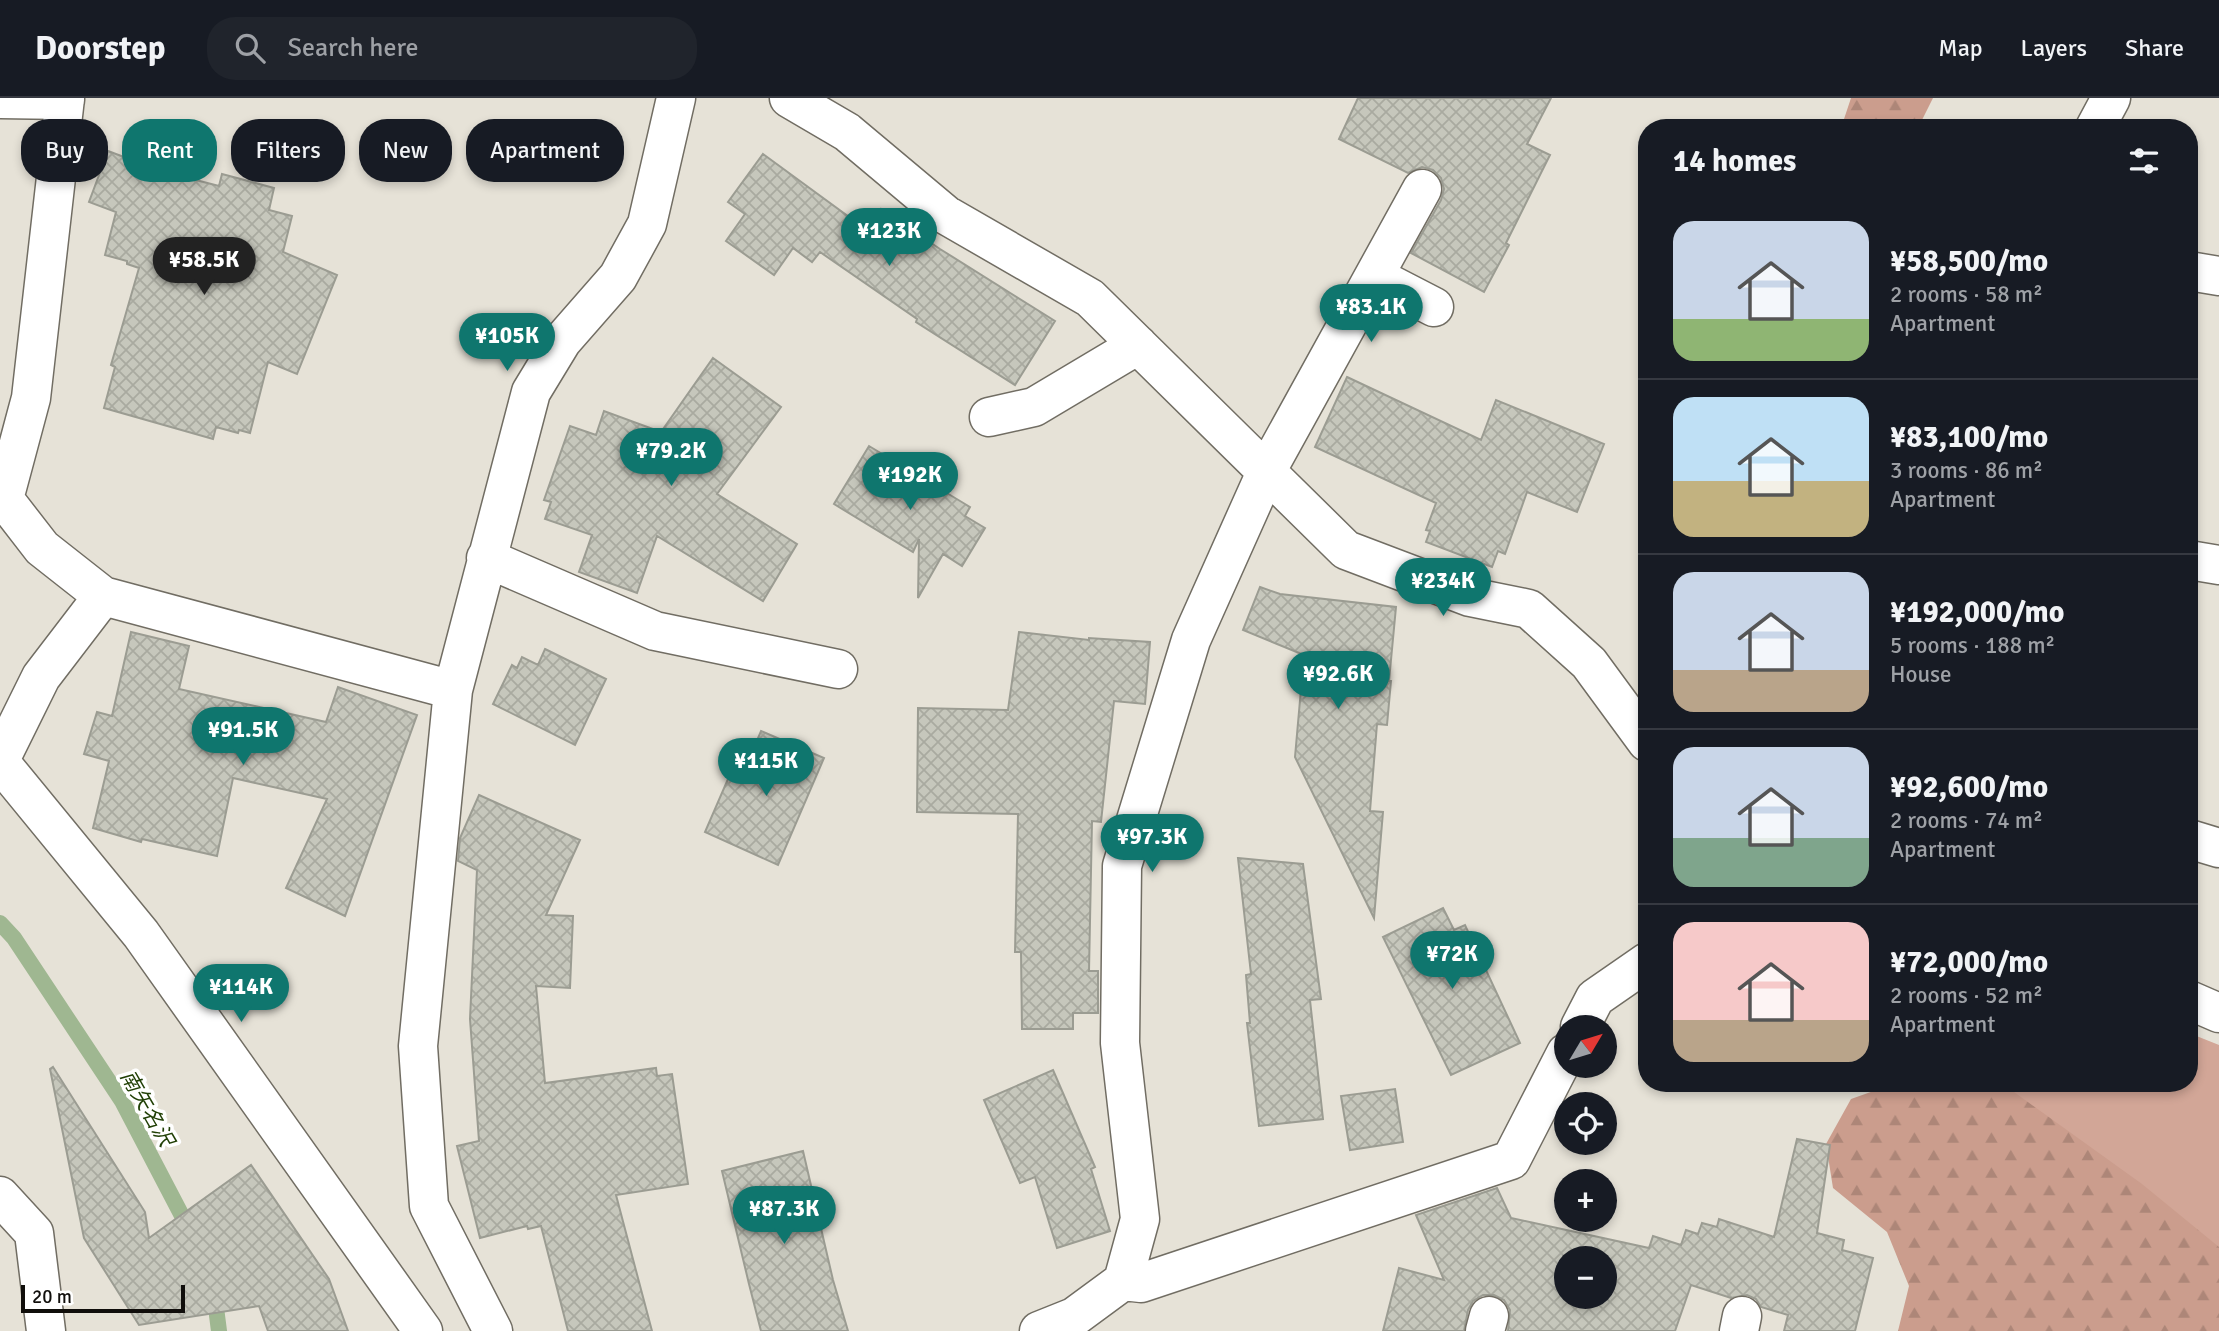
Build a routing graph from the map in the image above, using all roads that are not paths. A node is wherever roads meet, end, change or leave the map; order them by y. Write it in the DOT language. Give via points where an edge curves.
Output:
graph roads {
  1 [pos="676,98"];
  2 [pos="789,98"];
  3 [pos="2111,98"];
  4 [pos="0,99"];
  5 [pos="65,99"];
  6 [pos="2100,119"];
  7 [pos="1422,188"];
  8 [pos="2198,272"];
  9 [pos="1374,276"];
  10 [pos="2219,276"];
  11 [pos="1434,307"];
  12 [pos="1139,345"];
  13 [pos="989,417"];
  14 [pos="1268,470"];
  15 [pos="486,558"];
  16 [pos="2198,562"];
  17 [pos="2219,565"];
  18 [pos="103,596"];
  19 [pos="838,669"];
  20 [pos="453,690"];
  21 [pos="1638,730"];
  22 [pos="0,761"];
  23 [pos="2198,842"];
  24 [pos="2219,848"];
  25 [pos="1638,968"];
  26 [pos="2198,1003"];
  27 [pos="2219,1013"];
  28 [pos="1586,1015"];
  29 [pos="1554,1077"];
  30 [pos="0,1196"];
  31 [pos="1123,1281"];
  32 [pos="46,1331"];
  33 [pos="423,1331"];
  34 [pos="493,1331"];
  35 [pos="1039,1331"];
  1 -- 15 [label="street" via="647,224 618,277 562,341 531,392"];
  2 -- 12 [label="street" via="847,132 946,215 1090,298"];
  3 -- 6 [label="street"];
  4 -- 5 [label="street"];
  5 -- 18 [label="street" via="31,398 4,499 42,548"];
  7 -- 9 [label="street"];
  8 -- 10 [label="street"];
  9 -- 11 [label="street"];
  9 -- 14 [label="street"];
  12 -- 13 [label="street" via="1034,407"];
  12 -- 14 [label="street"];
  14 -- 21 [label="street" via="1346,550 1470,597 1529,609 1589,663"];
  14 -- 31 [label="street" via="1191,640 1122,866 1120,1044 1140,1219"];
  15 -- 19 [label="street" via="655,631"];
  15 -- 20 [label="street"];
  16 -- 17 [label="street"];
  18 -- 20 [label="street"];
  18 -- 22 [label="street" via="41,677"];
  20 -- 34 [label="street" via="418,1046 429,1206"];
  22 -- 33 [label="street" via="141,934"];
  23 -- 24 [label="street"];
  25 -- 28 [label="street" via="1595,998"];
  26 -- 27 [label="street"];
  29 -- 31 [label="street" via="1511,1160 1141,1283"];
  30 -- 32 [label="street" via="34,1233"];
  31 -- 35 [label="street" via="1074,1317"];
}
